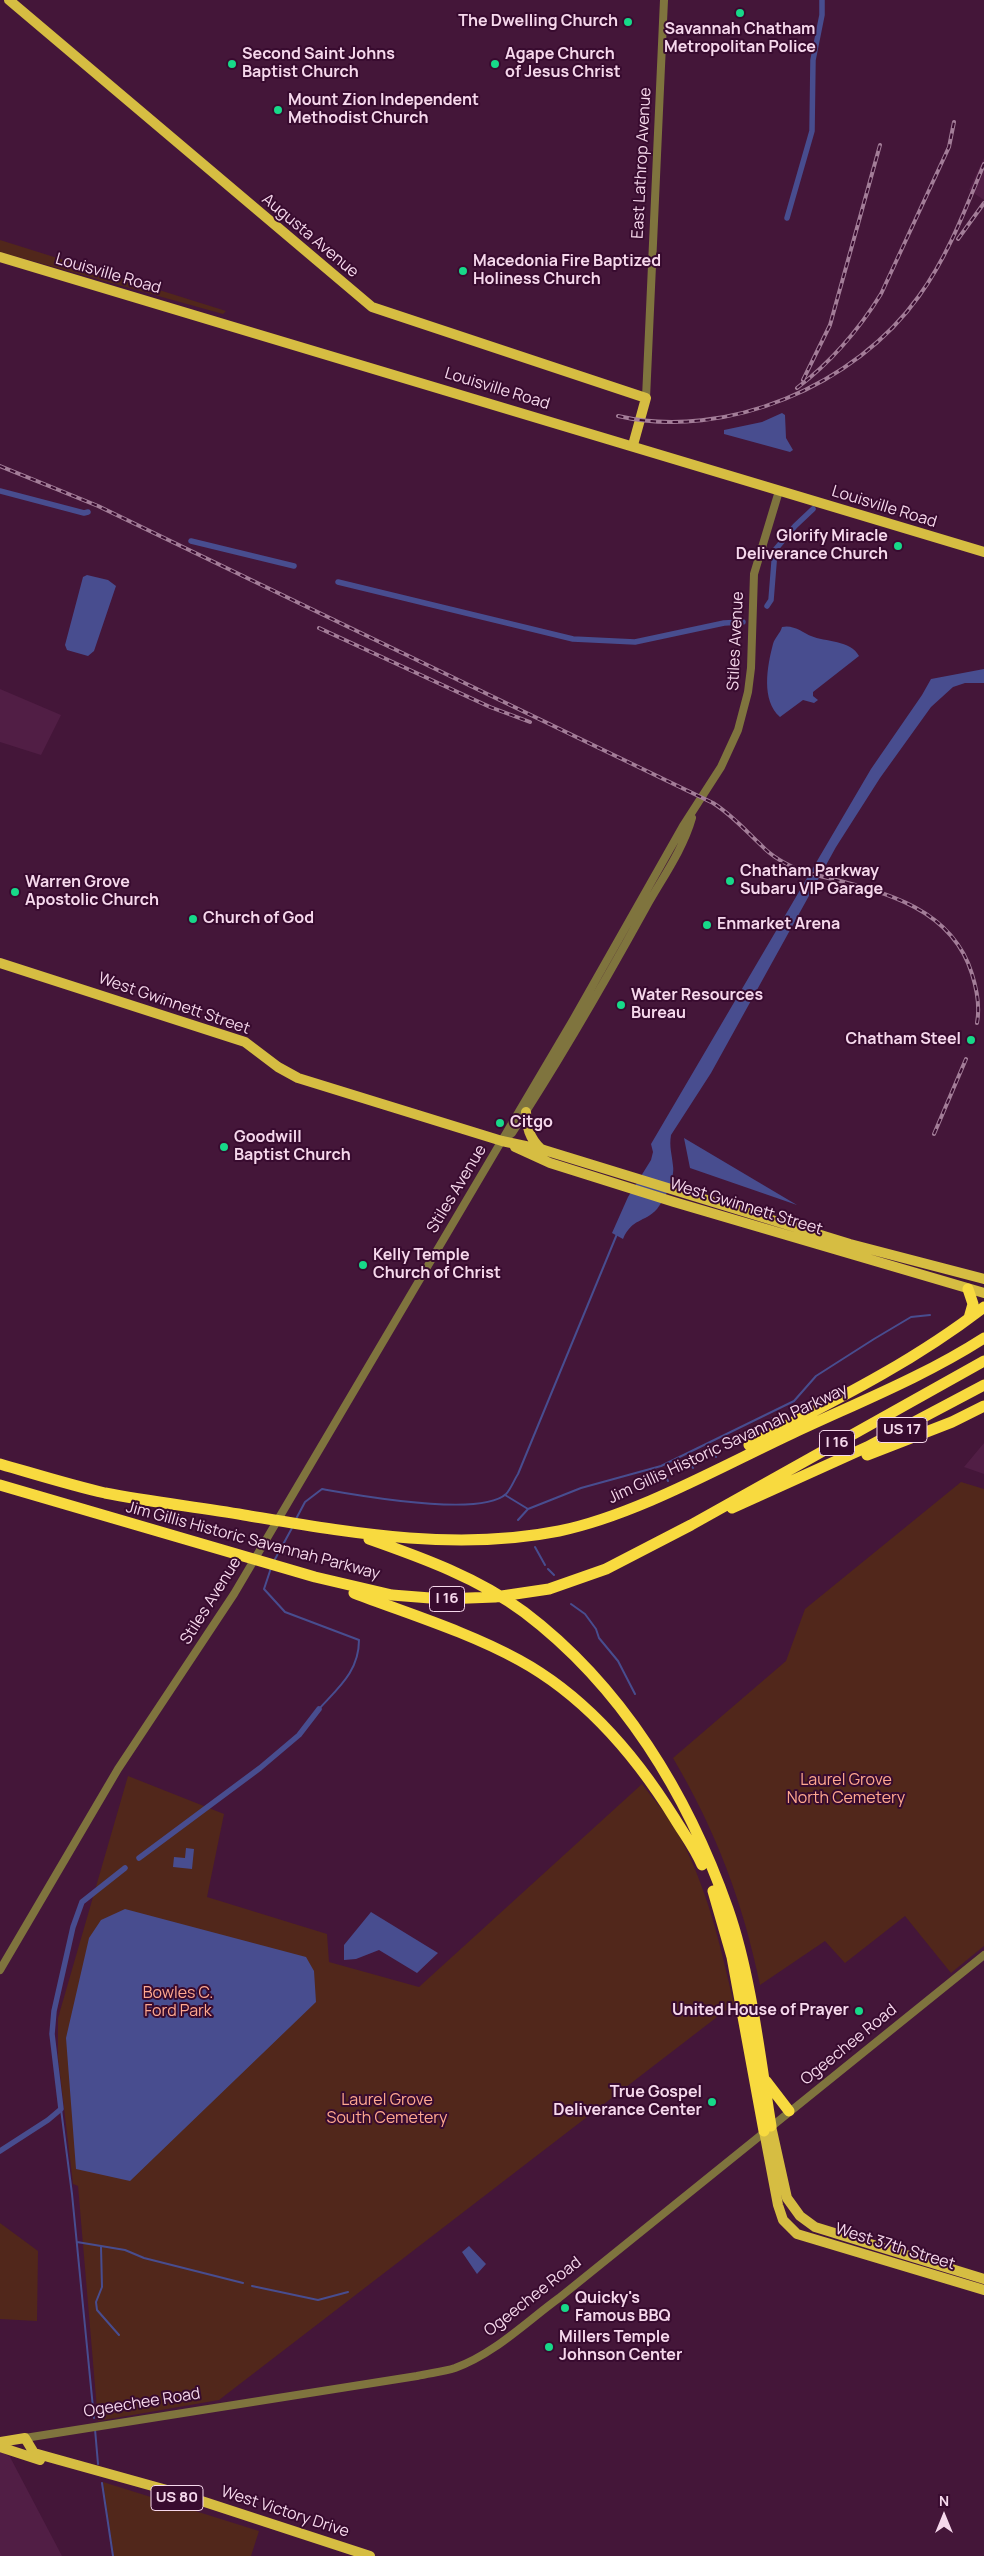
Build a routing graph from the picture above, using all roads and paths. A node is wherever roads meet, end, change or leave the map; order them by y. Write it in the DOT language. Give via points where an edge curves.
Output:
graph roads {
  1 [pos="8,0"];
  2 [pos="664,0"];
  3 [pos="0,257"];
  4 [pos="646,398"];
  5 [pos="633,445"];
  6 [pos="779,491"];
  7 [pos="984,552"];
  8 [pos="693,813"];
  9 [pos="0,963"];
  10 [pos="526,1112"];
  11 [pos="502,1141"];
  12 [pos="541,1149"];
  13 [pos="620,1179"];
  14 [pos="984,1279"];
  15 [pos="968,1289"];
  16 [pos="984,1293"];
  17 [pos="984,1307"];
  18 [pos="969,1318"];
  19 [pos="984,1338"];
  20 [pos="984,1361"];
  21 [pos="984,1385"];
  22 [pos="984,1406"];
  23 [pos="0,1464"];
  24 [pos="818,1471"];
  25 [pos="695,1479"];
  26 [pos="0,1485"];
  27 [pos="691,1525"];
  28 [pos="349,1532"];
  29 [pos="315,1577"];
  30 [pos="984,1955"];
  31 [pos="0,1970"];
  32 [pos="761,2071"];
  33 [pos="789,2111"];
  34 [pos="768,2129"];
  35 [pos="984,2279"];
  36 [pos="984,2290"];
  37 [pos="25,2438"];
  38 [pos="0,2442"];
  39 [pos="0,2447"];
  40 [pos="352,2556"];
  41 [pos="370,2556"];
  1 -- 4 [label="main road, Augusta Avenue" via="372,307"];
  2 -- 4 [label="street, East Lathrop Avenue"];
  3 -- 5 [label="main road, Louisville Road"];
  4 -- 5 [label="main road, East Lathrop Avenue"];
  5 -- 6 [label="main road, Louisville Road"];
  6 -- 7 [label="main road, Louisville Road"];
  6 -- 8 [label="street, Stiles Avenue" via="754,574 751,668 744,711 730,749"];
  8 -- 10 [label="street, Stiles Avenue" via="689,829 624,946"];
  8 -- 11 [label="street, Stiles Avenue"];
  9 -- 11 [label="main road, West Gwinnett Street" via="245,1042 298,1078"];
  10 -- 11 [label="street, Stiles Avenue"];
  10 -- 12 [label="main road" via="529,1133"];
  11 -- 12 [label="main road, West Gwinnett Street"];
  11 -- 13 [label="main road, West Gwinnett Street" via="536,1158"];
  11 -- 31 [label="street, Stiles Avenue" via="234,1594 118,1769"];
  12 -- 13 [label="main road, West Gwinnett Street"];
  13 -- 14 [label="main road, West Gwinnett Street" via="680,1192 850,1244"];
  13 -- 15 [label="main road, West Gwinnett Street" via="674,1202"];
  15 -- 16 [label="main road, West Gwinnett Street"];
  15 -- 18 [label="highway" via="973,1304"];
  17 -- 18 [label="highway"];
  18 -- 25 [label="highway" via="906,1361 724,1459"];
  19 -- 25 [label="highway, Jim Gillis Historic Savannah Parkway / I 16" via="900,1382"];
  20 -- 27 [label="highway, Jim Gillis Historic Savannah Parkway / I 16"];
  21 -- 24 [label="highway, US 17"];
  22 -- 24 [label="highway" via="919,1436"];
  23 -- 28 [label="highway, Jim Gillis Historic Savannah Parkway / I 16" via="105,1493"];
  24 -- 27 [label="highway, US 17"];
  25 -- 28 [label="highway, Jim Gillis Historic Savannah Parkway / I 16" via="630,1509 561,1531 524,1537 420,1539"];
  26 -- 29 [label="highway, Jim Gillis Historic Savannah Parkway / I 16"];
  27 -- 29 [label="highway, Jim Gillis Historic Savannah Parkway / I 16" via="578,1581 496,1597 443,1599 392,1596"];
  28 -- 32 [label="highway" via="422,1558 474,1582 523,1612 604,1686 669,1778 729,1910 747,1986"];
  29 -- 34 [label="highway" via="519,1660 571,1696 629,1754 697,1854 716,1899 732,1957"];
  30 -- 33 [label="street, Ogeechee Road"];
  32 -- 33 [label="highway" via="770,2089"];
  32 -- 34 [label="highway"];
  33 -- 34 [label="street, Ogeechee Road"];
  34 -- 35 [label="main road, West 37th Street" via="787,2198 800,2216 815,2227"];
  34 -- 36 [label="main road, West 37th Street" via="778,2205 783,2220 797,2234"];
  34 -- 37 [label="street, Ogeechee Road" via="559,2298 488,2351 455,2368"];
  37 -- 38 [label="main road, Ogeechee Road"];
  37 -- 41 [label="main road, West Victory Drive / US 80" via="34,2452 174,2492"];
  39 -- 40 [label="main road, West Victory Drive / US 80" via="172,2497"];
}
